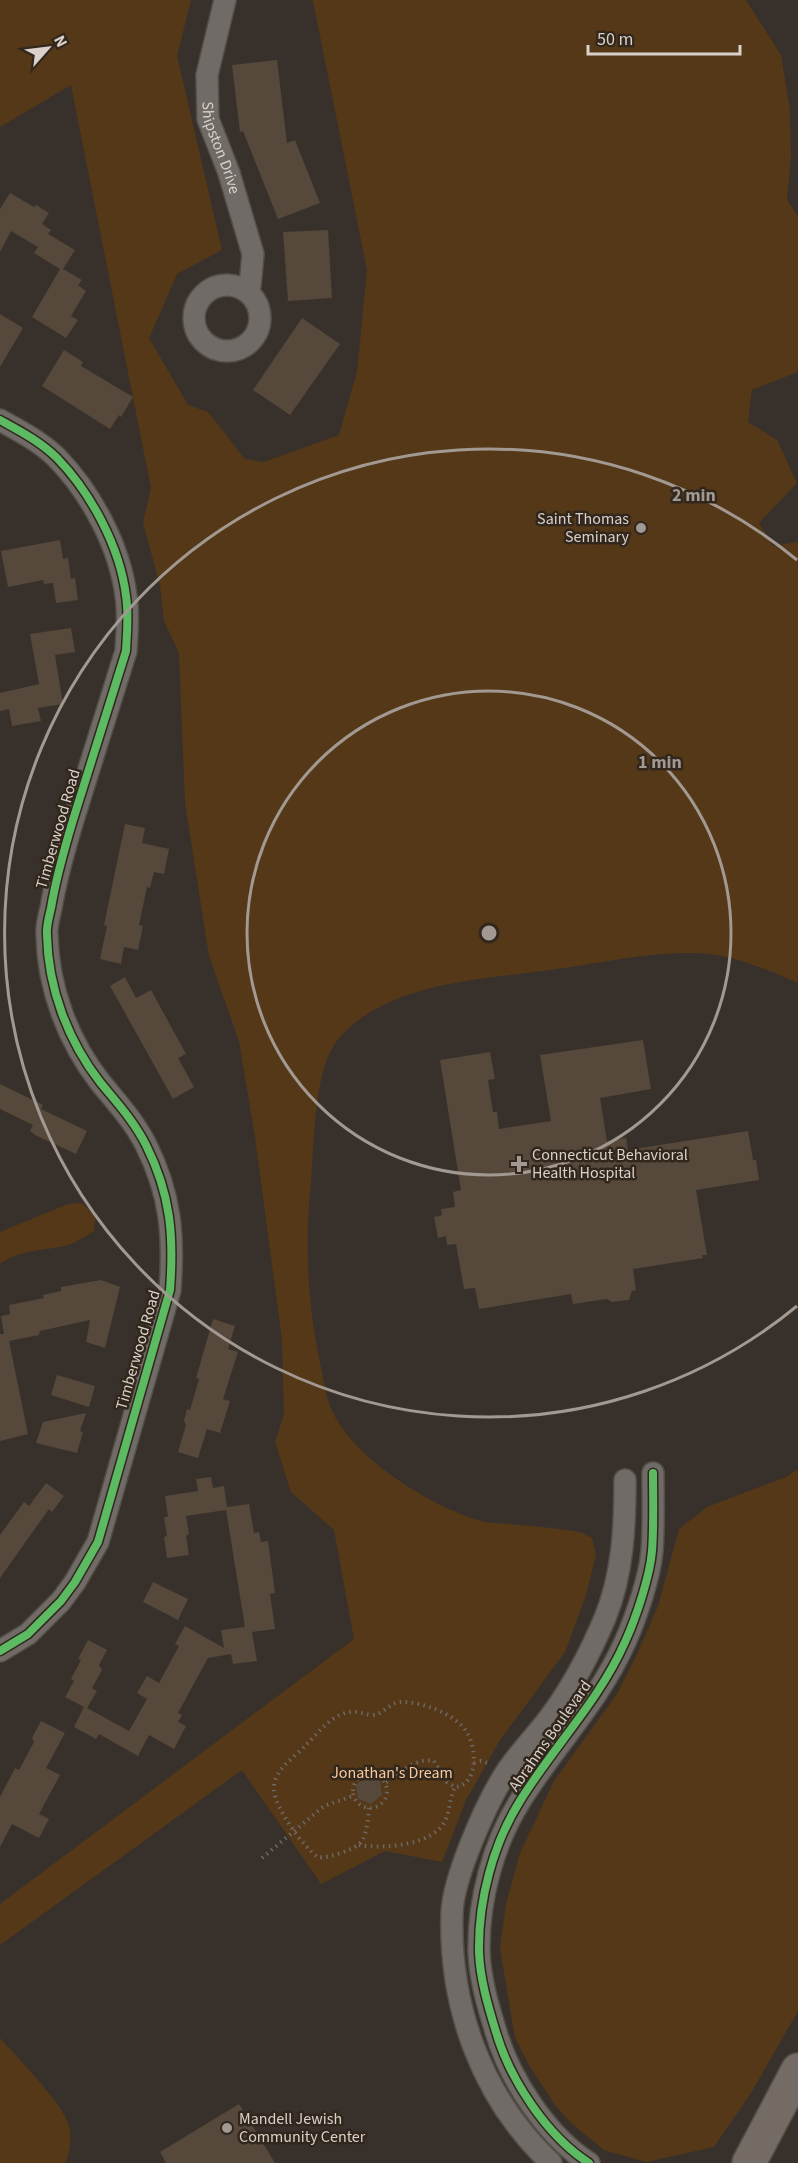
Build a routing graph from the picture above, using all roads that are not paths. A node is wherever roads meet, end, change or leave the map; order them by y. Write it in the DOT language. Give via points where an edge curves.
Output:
graph roads {
  1 [pos="225,0"];
  2 [pos="247,291"];
  3 [pos="0,420"];
  4 [pos="653,1473"];
  5 [pos="625,1479"];
  6 [pos="0,1651"];
  7 [pos="798,2070"];
  8 [pos="551,2163"];
  9 [pos="589,2163"];
  10 [pos="749,2163"];
  1 -- 2 [label="street, Shipston Drive" via="207,75 208,119 253,254"];
  3 -- 6 [label="street, Timberwood Road" via="37,441 78,482 96,507 126,594 126,651 57,872 46,933 55,989 77,1048 131,1119 155,1167 165,1193 173,1257 170,1290 98,1542 61,1601 28,1634"];
  4 -- 9 [label="street, Abrahms Boulevard" via="652,1553 626,1639 609,1676 519,1802 494,1855 481,1916 481,1974 502,2052 536,2111"];
  5 -- 8 [label="street, Abrahms Boulevard" via="625,1530 606,1617 567,1692 505,1773 492,1797 464,1863 452,1912 458,1987 473,2047 513,2122"];
  7 -- 10 [label="main road"];
}
